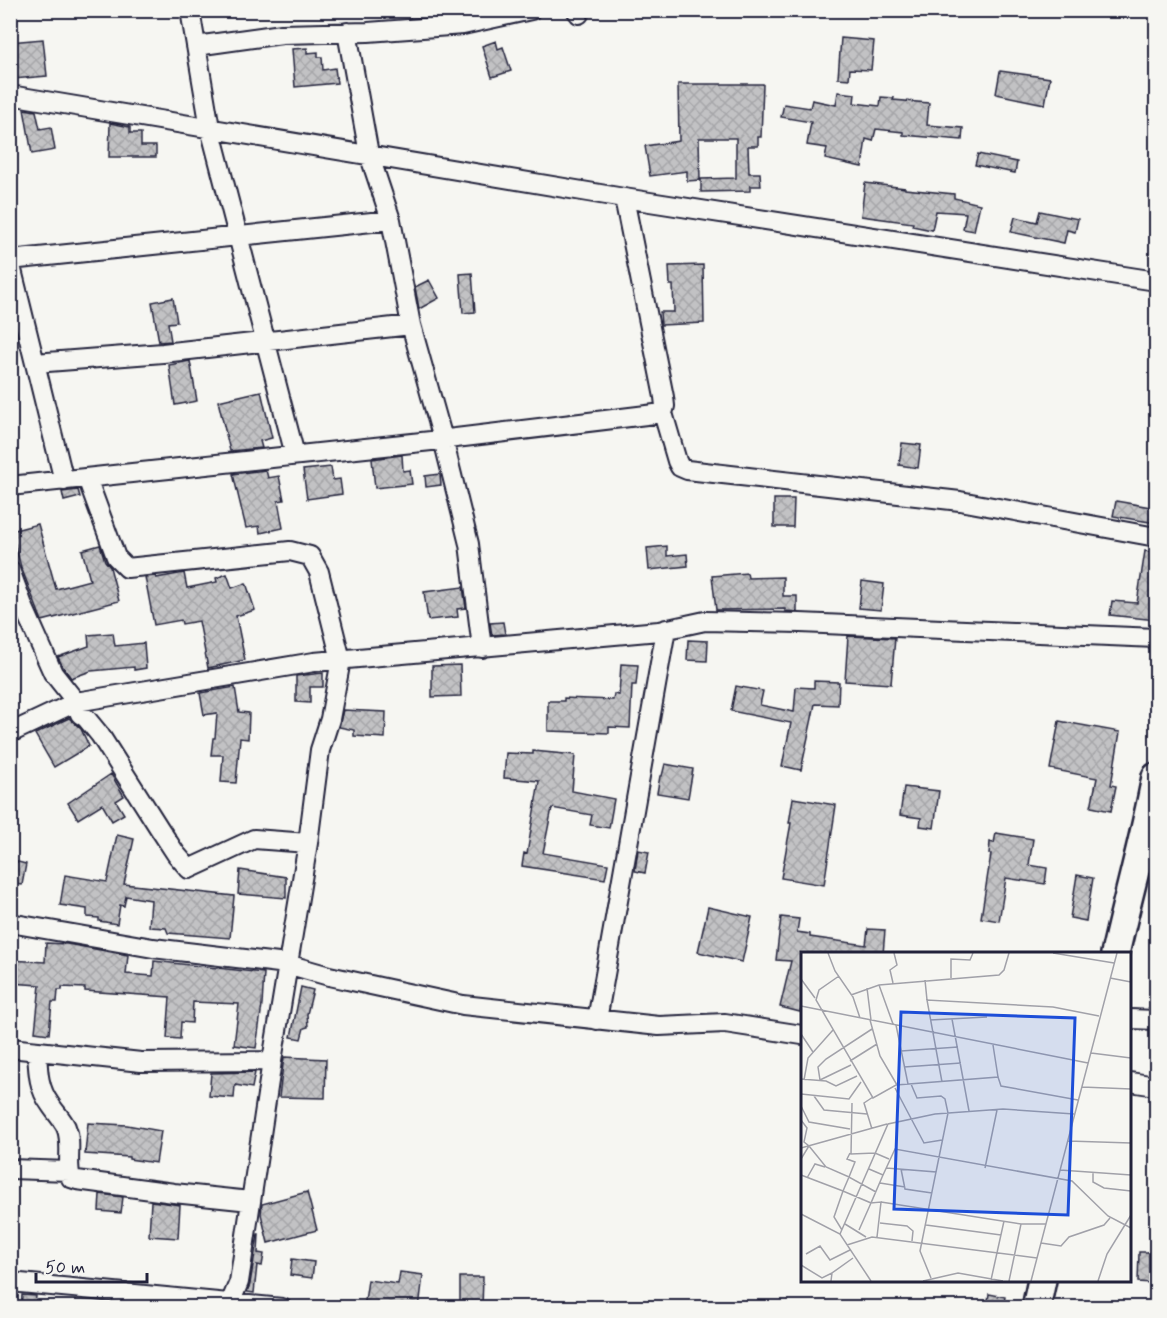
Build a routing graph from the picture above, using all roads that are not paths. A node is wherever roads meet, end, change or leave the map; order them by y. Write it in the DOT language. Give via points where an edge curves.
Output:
graph roads {
  1 [pos="190,10"];
  2 [pos="531,10"];
  3 [pos="347,32"];
  4 [pos="196,46"];
  5 [pos="10,95"];
  6 [pos="210,128"];
  7 [pos="369,154"];
  8 [pos="624,198"];
  9 [pos="392,220"];
  10 [pos="238,236"];
  11 [pos="10,261"];
  12 [pos="1156,281"];
  13 [pos="411,325"];
  14 [pos="265,342"];
  15 [pos="35,363"];
  16 [pos="663,413"];
  17 [pos="443,440"];
  18 [pos="295,455"];
  19 [pos="87,478"];
  20 [pos="64,481"];
  21 [pos="10,486"];
  22 [pos="1156,537"];
  23 [pos="10,570"];
  24 [pos="666,629"];
  25 [pos="1156,638"];
  26 [pos="482,648"];
  27 [pos="341,660"];
  28 [pos="76,702"];
  29 [pos="10,733"];
  30 [pos="1156,777"];
  31 [pos="1152,825"];
  32 [pos="308,843"];
  33 [pos="10,922"];
  34 [pos="1115,952"];
  35 [pos="287,964"];
  36 [pos="1131,1019"];
  37 [pos="597,1020"];
  38 [pos="1156,1020"];
  39 [pos="801,1035"];
  40 [pos="10,1048"];
  41 [pos="36,1051"];
  42 [pos="272,1061"];
  43 [pos="1131,1082"];
  44 [pos="1156,1086"];
  45 [pos="10,1169"];
  46 [pos="69,1171"];
  47 [pos="250,1201"];
  48 [pos="10,1282"];
  49 [pos="1042,1282"];
  50 [pos="229,1305"];
  51 [pos="282,1308"];
  52 [pos="1036,1308"];
  1 -- 4 [label="street"];
  2 -- 3 [label="street" via="464,25"];
  3 -- 4 [label="street" via="282,34"];
  3 -- 7 [label="street"];
  4 -- 6 [label="street"];
  5 -- 6 [label="street"];
  6 -- 7 [label="street"];
  6 -- 10 [label="street"];
  7 -- 8 [label="street"];
  7 -- 9 [label="street"];
  8 -- 12 [label="street"];
  8 -- 16 [label="street" via="664,397"];
  9 -- 10 [label="street"];
  9 -- 13 [label="street"];
  10 -- 11 [label="street"];
  10 -- 14 [label="street"];
  11 -- 15 [label="street"];
  13 -- 14 [label="street"];
  13 -- 17 [label="street"];
  14 -- 15 [label="street"];
  14 -- 18 [label="street"];
  15 -- 20 [label="street"];
  16 -- 17 [label="street"];
  16 -- 22 [label="street" via="676,461 687,470 960,501"];
  17 -- 18 [label="street"];
  17 -- 26 [label="street" via="469,544"];
  18 -- 19 [label="street"];
  19 -- 20 [label="street"];
  19 -- 27 [label="street" via="116,557 127,568 290,551 310,556 319,572"];
  20 -- 21 [label="street"];
  23 -- 28 [label="street" via="53,673"];
  24 -- 25 [label="street" via="705,621"];
  24 -- 26 [label="street"];
  24 -- 37 [label="street"];
  26 -- 27 [label="street"];
  27 -- 28 [label="street"];
  27 -- 32 [label="street" via="320,750"];
  28 -- 29 [label="street"];
  28 -- 32 [label="street" via="80,714 100,735 189,869 254,839"];
  30 -- 31 [label="main road"];
  31 -- 34 [label="main road" via="1130,888"];
  32 -- 35 [label="street"];
  33 -- 35 [label="street" via="153,948"];
  35 -- 37 [label="street" via="463,1005"];
  35 -- 42 [label="street"];
  36 -- 38 [label="street"];
  37 -- 39 [label="street" via="659,1026 725,1023"];
  40 -- 41 [label="street"];
  41 -- 42 [label="street" via="141,1062"];
  41 -- 46 [label="street" via="39,1084 67,1128"];
  42 -- 47 [label="street"];
  43 -- 44 [label="street"];
  45 -- 46 [label="street"];
  46 -- 47 [label="street" via="71,1178 77,1180"];
  47 -- 50 [label="street" via="239,1282"];
  48 -- 50 [label="street"];
  49 -- 52 [label="main road"];
  50 -- 51 [label="street"];
}
